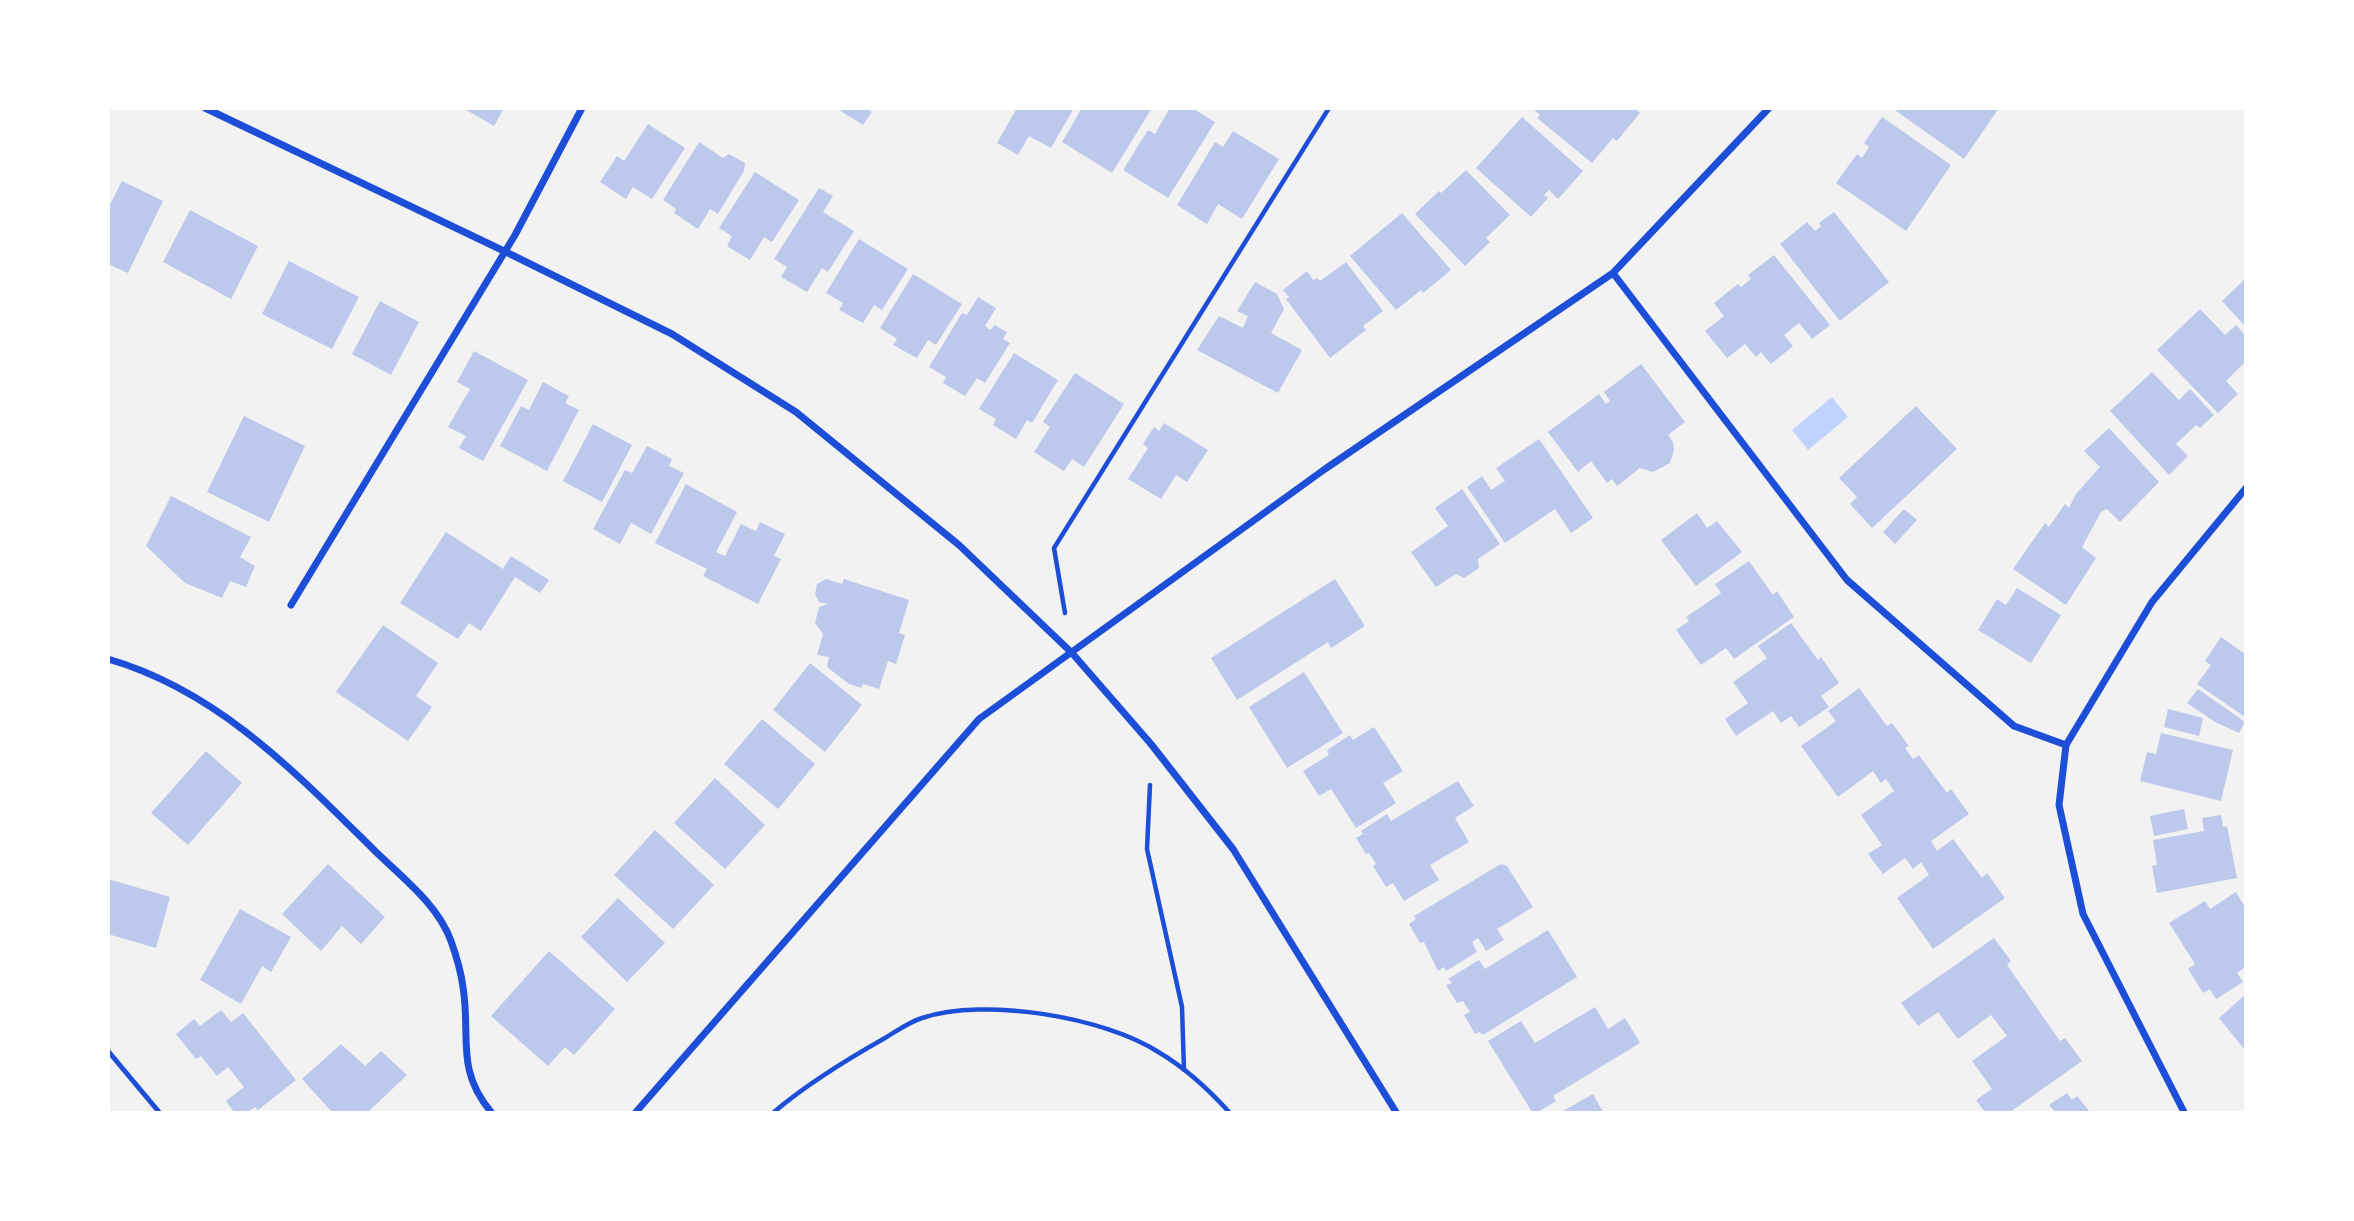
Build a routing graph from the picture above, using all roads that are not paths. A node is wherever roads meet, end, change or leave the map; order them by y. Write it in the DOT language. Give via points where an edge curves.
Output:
graph roads {
  1 [pos="205,108"];
  2 [pos="582,108"];
  3 [pos="1769,108"];
  4 [pos="504,251"];
  5 [pos="1613,273"];
  6 [pos="2245,488"];
  7 [pos="291,605"];
  8 [pos="1072,653"];
  9 [pos="108,659"];
  10 [pos="2066,745"];
  11 [pos="108,1051"];
  12 [pos="159,1112"];
  13 [pos="491,1112"];
  14 [pos="636,1112"];
  15 [pos="1396,1112"];
  16 [pos="2184,1112"];
  1 -- 4 [label="street"];
  2 -- 4 [label="street"];
  3 -- 5 [label="street"];
  4 -- 7 [label="street"];
  4 -- 8 [label="street" via="672,334 796,412 959,545"];
  5 -- 8 [label="street" via="1325,469"];
  5 -- 10 [label="street" via="1847,580 2014,726"];
  6 -- 10 [label="street" via="2152,602"];
  8 -- 14 [label="street" via="979,719"];
  8 -- 15 [label="street" via="1233,849"];
  9 -- 13 [label="street" via="176,687 236,722 424,900 450,939 463,986 470,1080"];
  10 -- 16 [label="street" via="2059,805 2083,914"];
  11 -- 12 [label="lane"];
}
